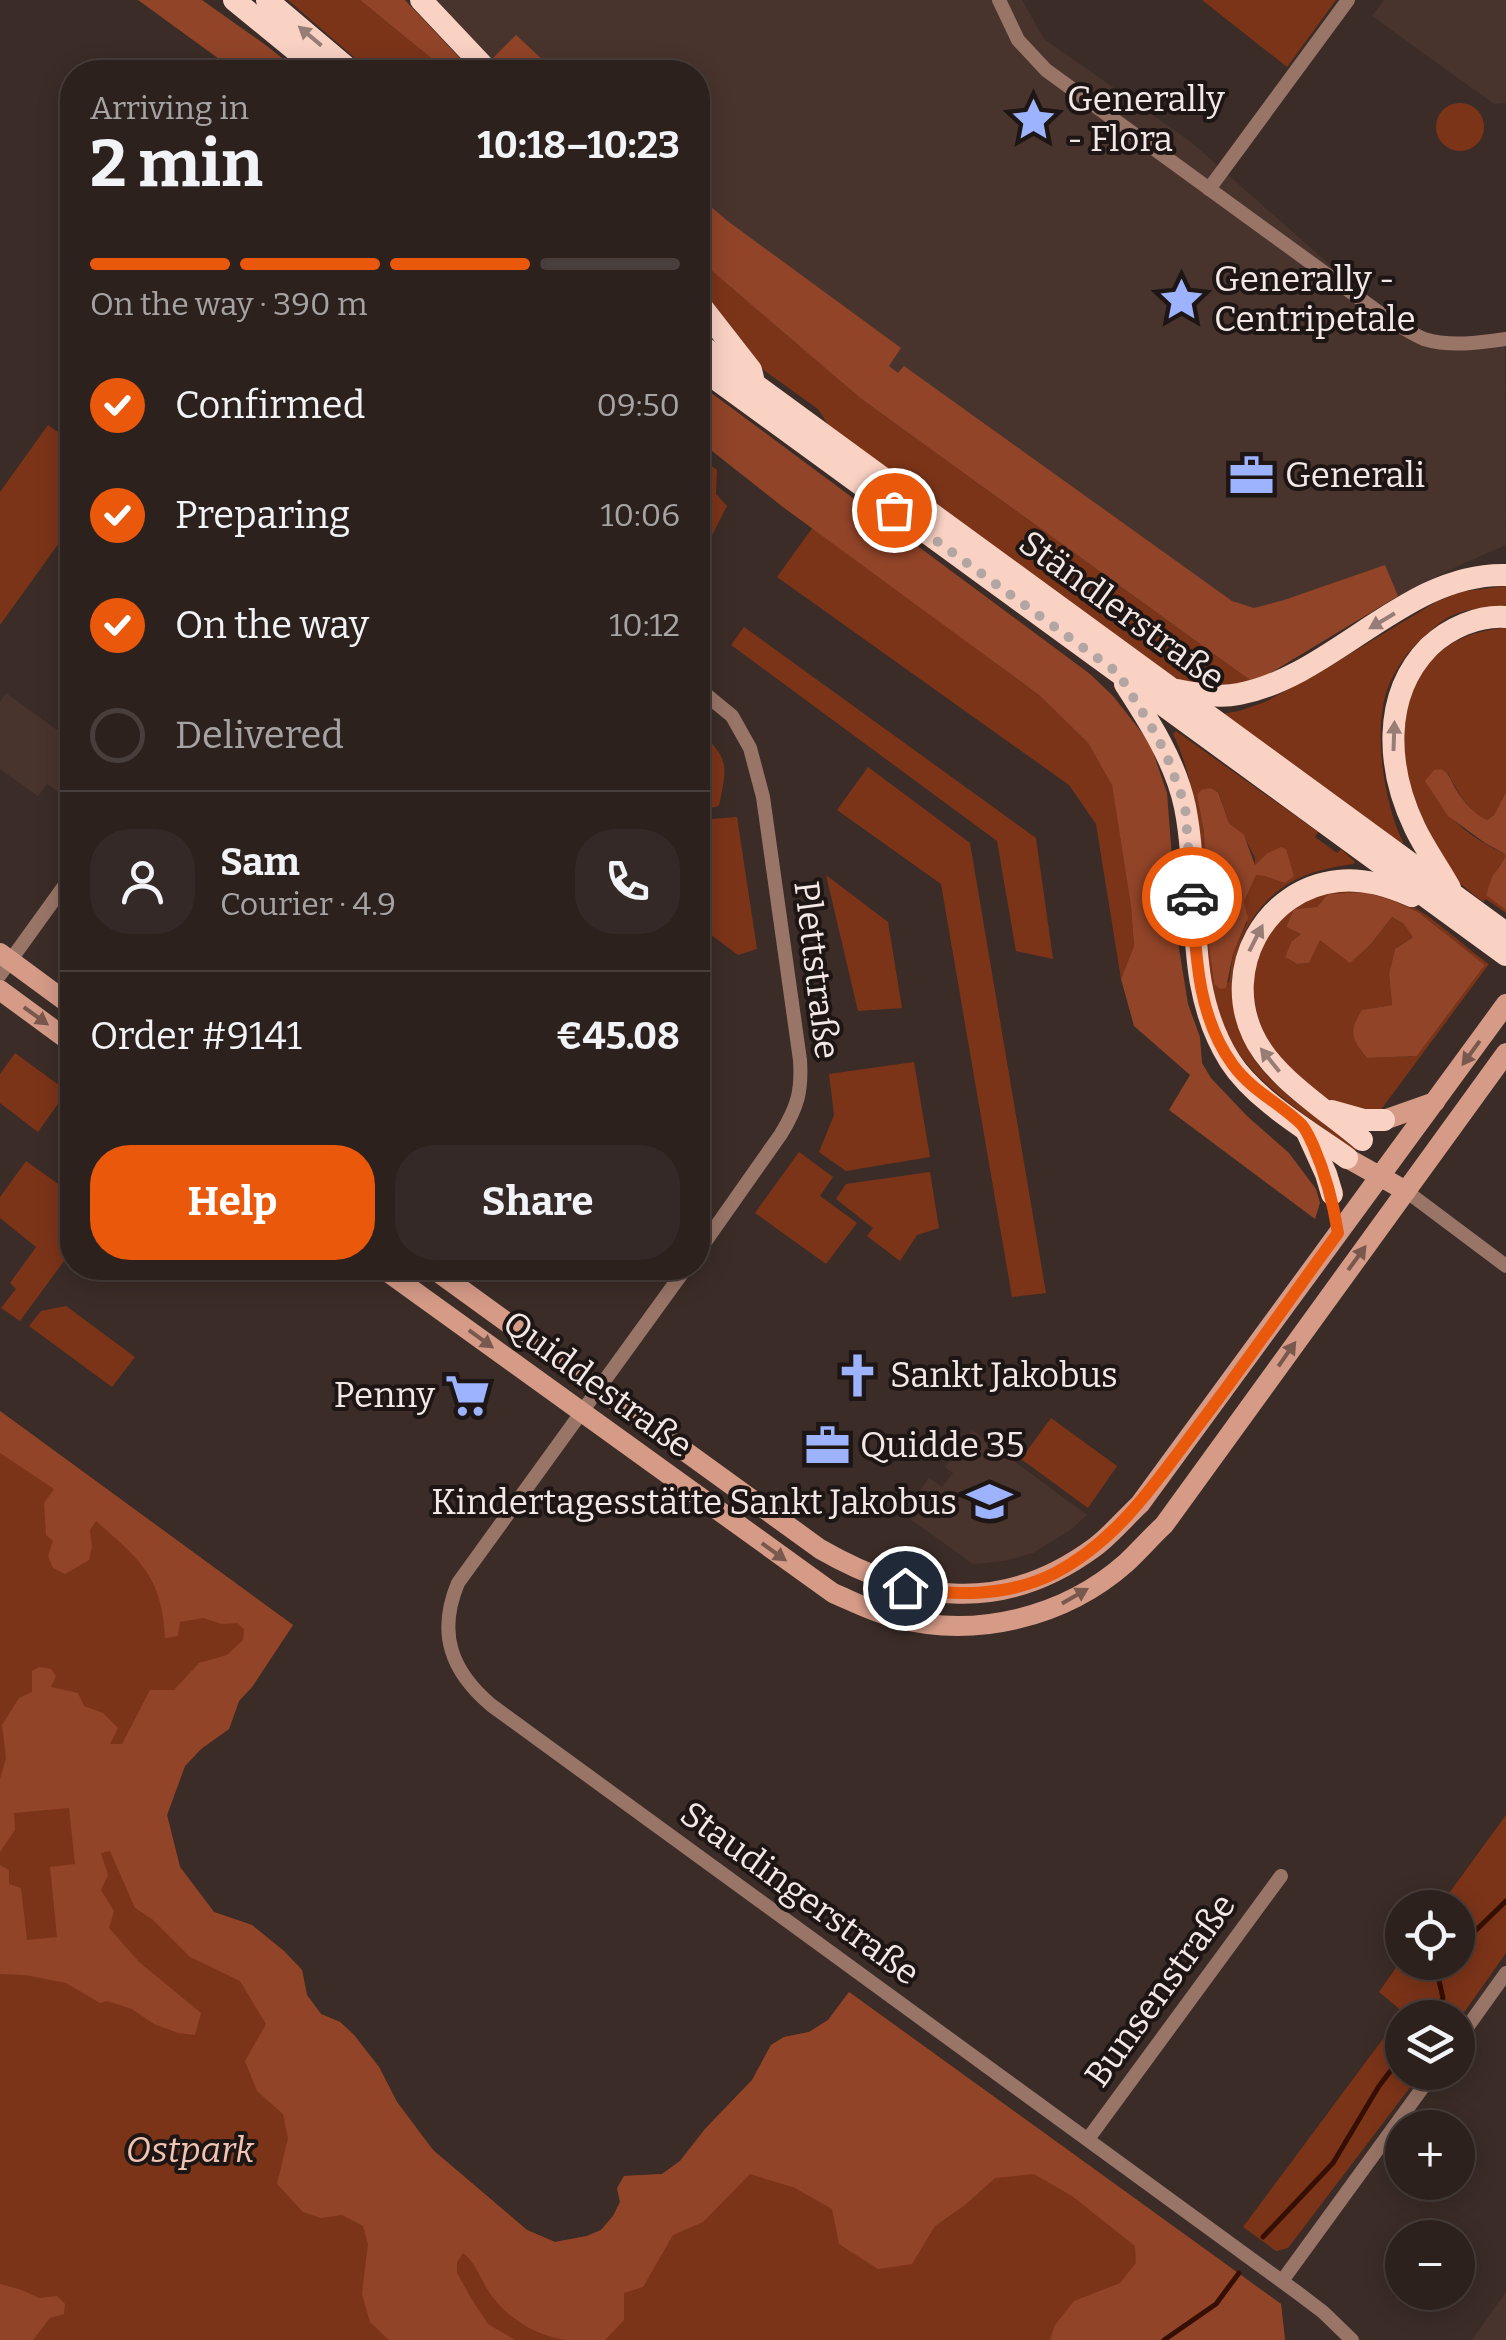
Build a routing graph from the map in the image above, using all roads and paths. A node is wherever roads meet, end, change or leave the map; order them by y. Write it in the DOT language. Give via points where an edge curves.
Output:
graph roads {
  1 [pos="234,0"];
  2 [pos="267,0"];
  3 [pos="421,0"];
  4 [pos="999,0"];
  5 [pos="1348,0"];
  6 [pos="307,60"];
  7 [pos="338,60"];
  8 [pos="477,60"];
  9 [pos="1209,189"];
  10 [pos="710,317"];
  11 [pos="1506,340"];
  12 [pos="710,352"];
  13 [pos="710,375"];
  14 [pos="756,386"];
  15 [pos="1506,575"];
  16 [pos="1506,617"];
  17 [pos="1118,673"];
  18 [pos="1169,688"];
  19 [pos="710,698"];
  20 [pos="60,890"];
  21 [pos="1449,902"];
  22 [pos="1471,919"];
  23 [pos="1506,933"];
  24 [pos="1506,955"];
  25 [pos="3,963"];
  26 [pos="0,990"];
  27 [pos="60,999"];
  28 [pos="1506,1004"];
  29 [pos="60,1034"];
  30 [pos="1506,1054"];
  31 [pos="1435,1102"];
  32 [pos="1324,1108"];
  33 [pos="1384,1120"];
  34 [pos="1304,1127"];
  35 [pos="1354,1149"];
  36 [pos="1384,1171"];
  37 [pos="1406,1191"];
  38 [pos="1332,1194"];
  39 [pos="1338,1233"];
  40 [pos="710,1235"];
  41 [pos="1506,1266"];
  42 [pos="399,1280"];
  43 [pos="448,1280"];
  44 [pos="677,1280"];
  45 [pos="598,1389"];
  46 [pos="582,1412"];
  47 [pos="1281,1876"];
  48 [pos="1506,1973"];
  49 [pos="1475,2016"];
  50 [pos="1421,2090"];
  51 [pos="1088,2140"];
  52 [pos="1282,2281"];
  53 [pos="1352,2340"];
  1 -- 6 [label="highway"];
  7 -- 2 [label="highway, one-way"];
  3 -- 8 [label="highway"];
  4 -- 9 [label="street" via="1018,40 1046,70"];
  5 -- 9 [label="street"];
  9 -- 11 [label="street" via="1423,338 1462,344"];
  10 -- 14 [label="highway"];
  12 -- 14 [label="highway, Ständlerstraße"];
  13 -- 17 [label="highway, Ständlerstraße"];
  14 -- 18 [label="highway, Ständlerstraße"];
  15 -- 18 [label="highway, one-way" via="1434,592 1278,682 1235,695"];
  21 -- 16 [label="highway, one-way" via="1398,782 1395,714 1410,672 1437,640 1473,620"];
  17 -- 21 [label="highway, Ständlerstraße"];
  17 -- 34 [label="highway" via="1166,754 1185,805 1199,978 1212,1027 1244,1079"];
  18 -- 21 [label="highway, Ständlerstraße"];
  19 -- 40 [label="street, Plettstraße" via="732,716 750,748 763,796 801,1091 781,1134"];
  20 -- 25 [label="street"];
  21 -- 22 [label="highway, Ständlerstraße"];
  32 -- 21 [label="highway, one-way" via="1273,1066 1250,1027 1242,993 1246,956 1260,926 1293,896 1336,881 1364,880"];
  22 -- 23 [label="highway, Ständlerstraße"];
  22 -- 24 [label="highway, Ständlerstraße"];
  25 -- 27 [label="main road"];
  26 -- 29 [label="main road, one-way"];
  28 -- 31 [label="main road, Quiddestraße, one-way"];
  30 -- 37 [label="main road, Quiddestraße"];
  31 -- 33 [label="main road"];
  31 -- 36 [label="main road, Quiddestraße"];
  32 -- 33 [label="highway"];
  32 -- 35 [label="highway"];
  34 -- 35 [label="highway"];
  34 -- 38 [label="highway"];
  35 -- 36 [label="main road"];
  36 -- 37 [label="main road"];
  36 -- 39 [label="main road, Quiddestraße"];
  37 -- 41 [label="street"];
  46 -- 37 [label="main road, Quiddestraße, one-way" via="833,1593 927,1624 1016,1620 1070,1601 1124,1565 1164,1525"];
  38 -- 39 [label="main road"];
  39 -- 45 [label="main road, Quiddestraße" via="1140,1504 1098,1546 1054,1573 1007,1589 960,1595 905,1588 846,1564"];
  42 -- 46 [label="main road, Quiddestraße, one-way"];
  43 -- 45 [label="main road, Quiddestraße"];
  44 -- 45 [label="street"];
  45 -- 46 [label="street"];
  46 -- 51 [label="street, Staudingerstraße" via="458,1583 448,1633 465,1680"];
  47 -- 51 [label="street, Bunsenstraße"];
  48 -- 49 [label="street"];
  50 -- 52 [label="street"];
  51 -- 52 [label="street, Staudingerstraße"];
  52 -- 53 [label="street, Staudingerstraße"];
}
